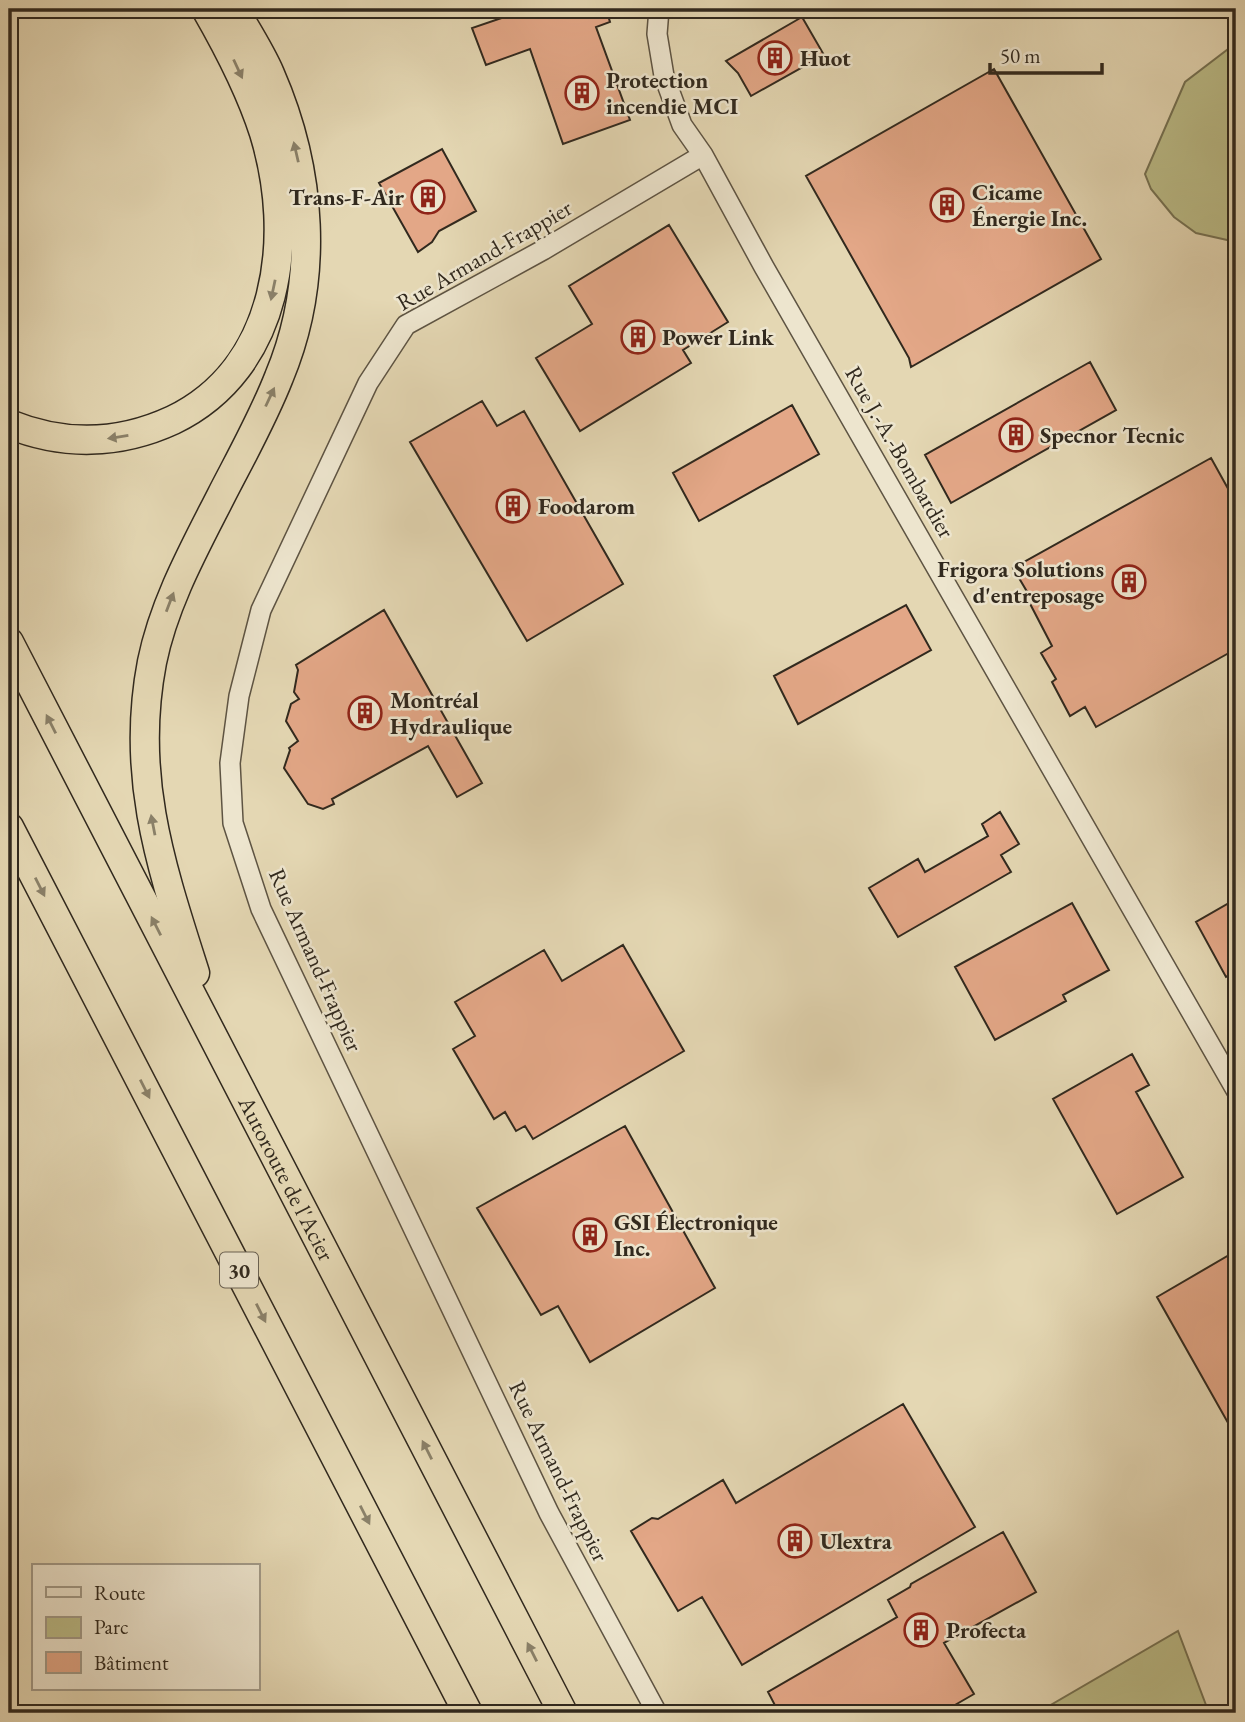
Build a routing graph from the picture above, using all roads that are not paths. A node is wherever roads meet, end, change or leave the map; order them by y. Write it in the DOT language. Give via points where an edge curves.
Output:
graph roads {
  1 [pos="206,9"];
  2 [pos="234,9"];
  3 [pos="659,9"];
  4 [pos="704,155"];
  5 [pos="9,424"];
  6 [pos="9,642"];
  7 [pos="9,827"];
  8 [pos="220,1052"];
  9 [pos="1236,1090"];
  10 [pos="468,1713"];
  11 [pos="563,1713"];
  12 [pos="657,1713"];
  1 -- 5 [label="highway, one-way" via="253,103 273,174 278,254 263,324 237,367 214,393 185,414 152,429 81,440 46,436"];
  8 -- 2 [label="highway, one-way" via="158,852 146,783 144,734 152,662 165,616 280,376 303,290 306,214 295,146 270,74"];
  3 -- 4 [label="street, Rue J.-A.-Bombardier" via="657,34 664,76 682,125"];
  4 -- 9 [label="street, Rue J.-A.-Bombardier"];
  4 -- 12 [label="street, Rue Armand-Frappier" via="406,325 368,383 261,610 239,696 230,763 233,823 261,909 549,1513"];
  8 -- 6 [label="highway, Autoroute de l'Acier, one-way"];
  7 -- 10 [label="highway, 30, one-way"];
  11 -- 8 [label="highway, Autoroute de l'Acier, one-way"];
}
